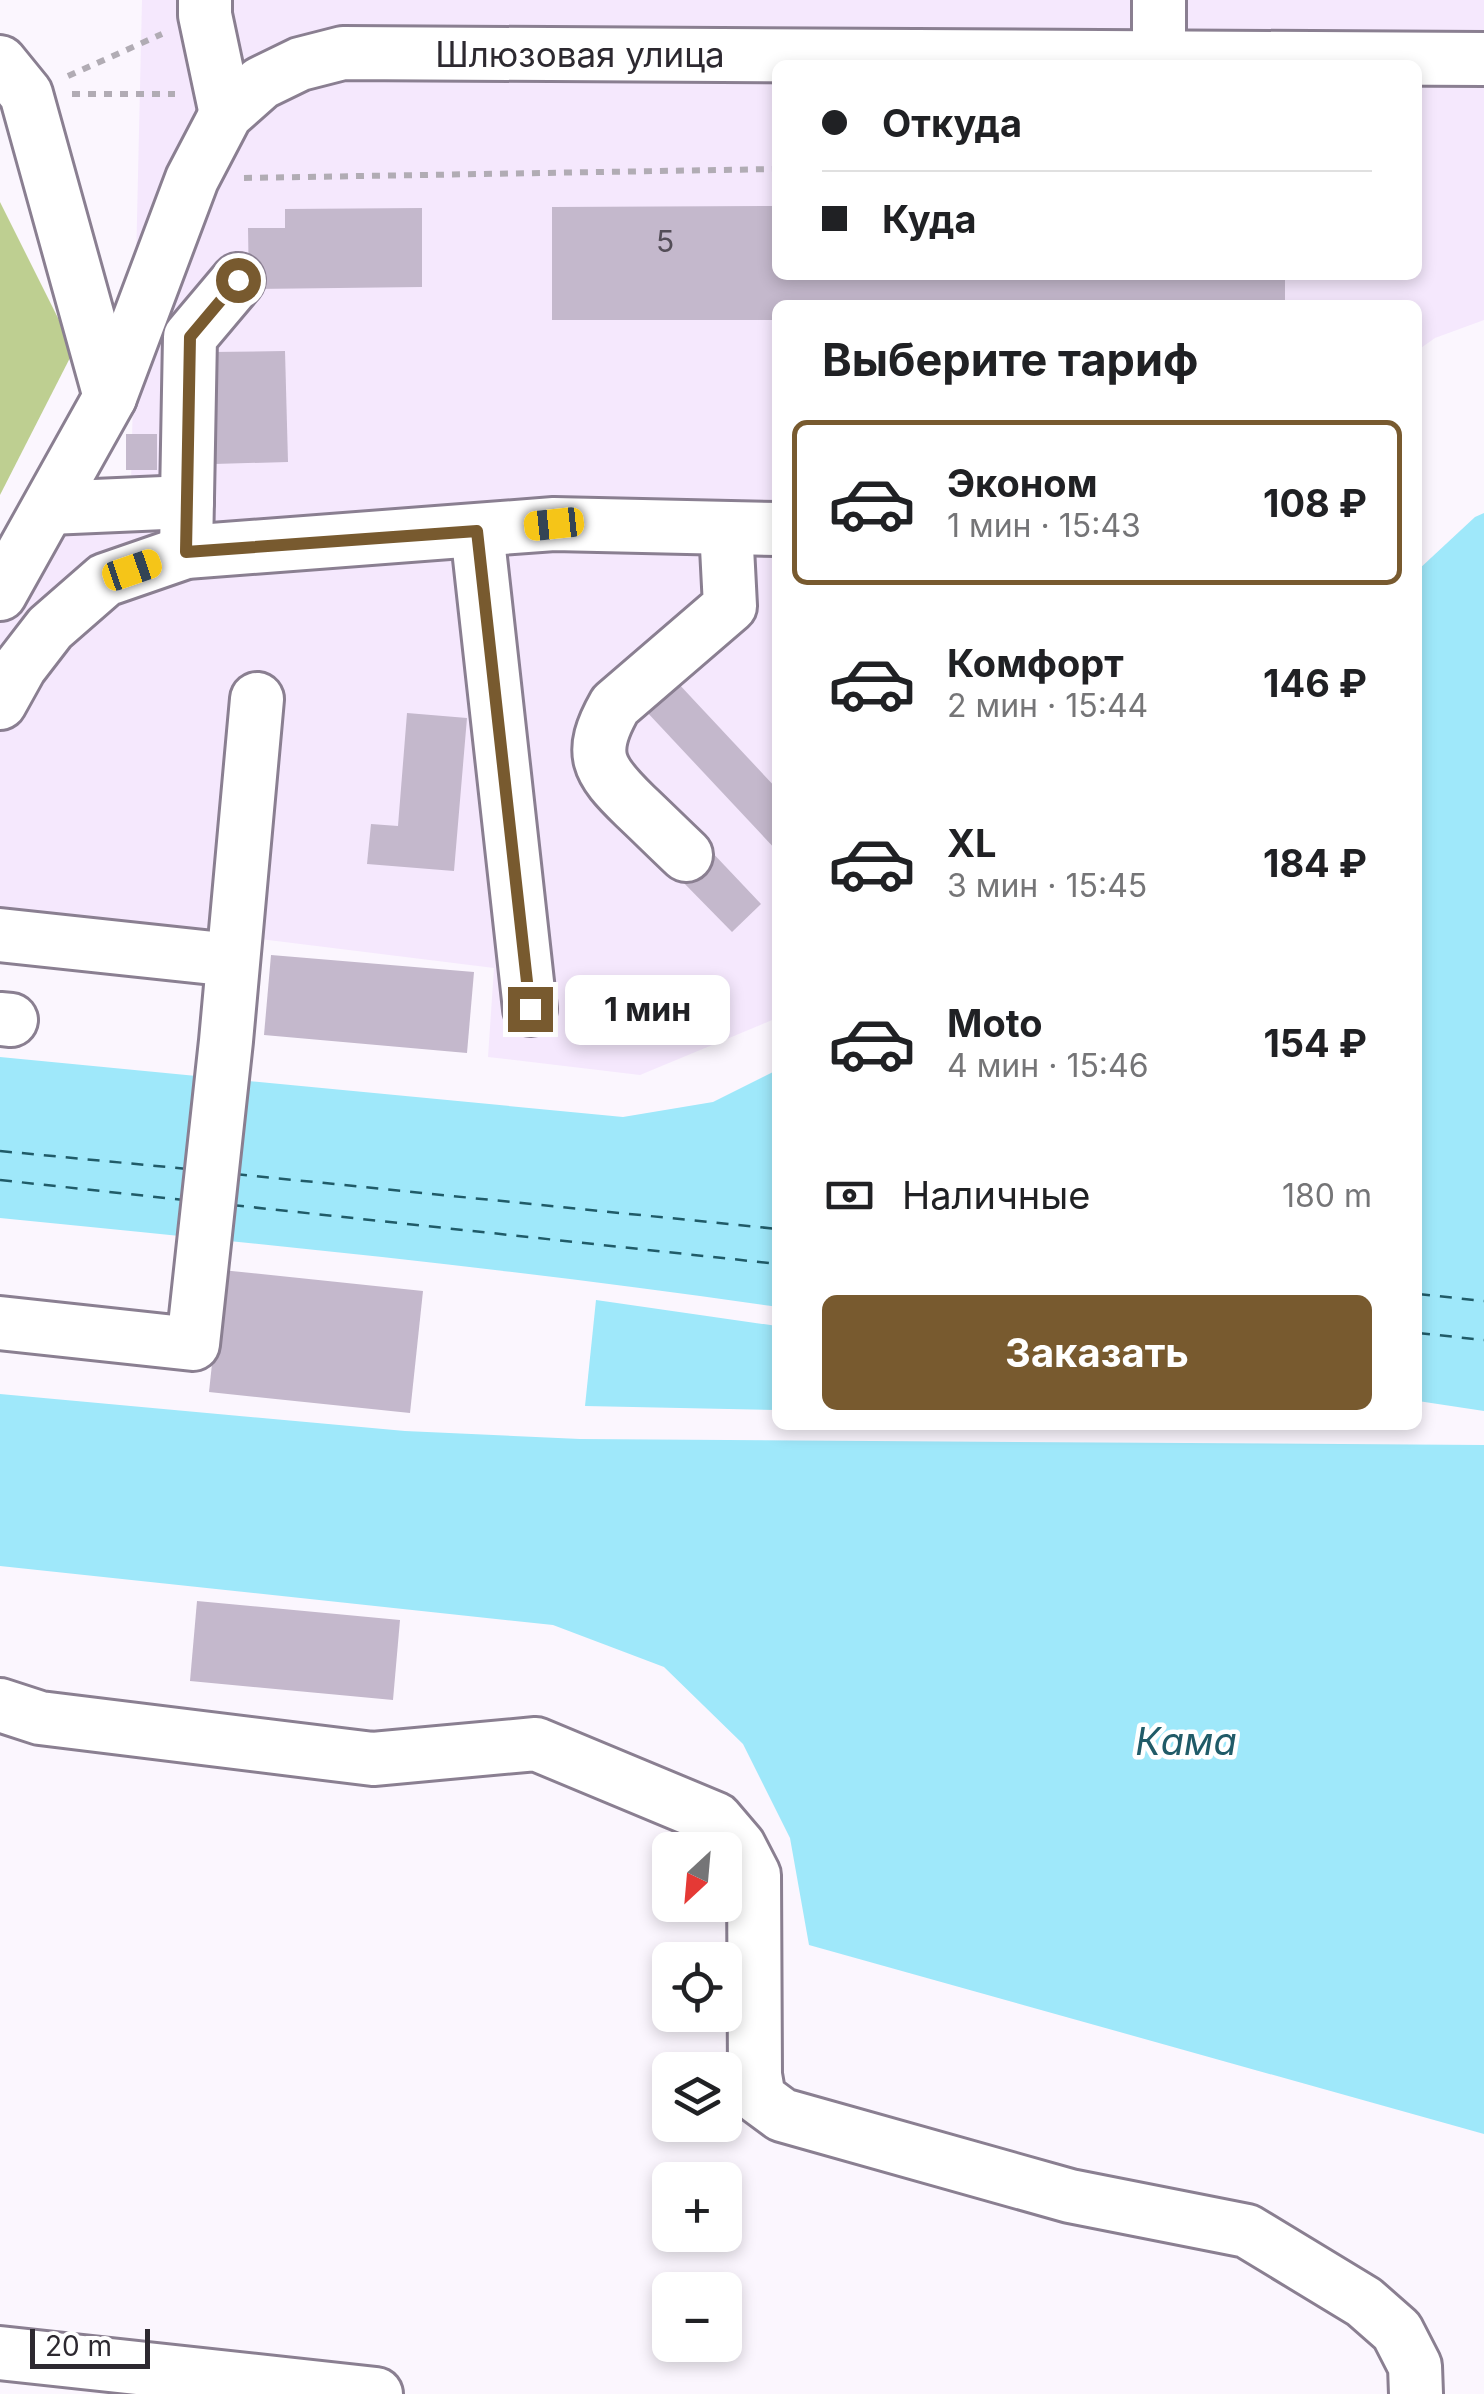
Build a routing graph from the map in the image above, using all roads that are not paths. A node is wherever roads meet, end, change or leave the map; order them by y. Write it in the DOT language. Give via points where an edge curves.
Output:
graph roads {
  1 [pos="1160,0"];
  2 [pos="205,8"];
  3 [pos="1159,58"];
  4 [pos="1484,58"];
  5 [pos="1249,60"];
  6 [pos="1412,60"];
  7 [pos="13,78"];
  8 [pos="224,104"];
  9 [pos="238,280"];
  10 [pos="190,377"];
  11 [pos="104,408"];
  12 [pos="49,508"];
  13 [pos="186,527"];
  14 [pos="726,528"];
  15 [pos="772,530"];
  16 [pos="477,531"];
  17 [pos="0,594"];
  18 [pos="256,699"];
  19 [pos="0,703"];
  20 [pos="686,855"];
  21 [pos="0,934"];
  22 [pos="232,960"];
  23 [pos="530,1009"];
  24 [pos="0,1323"];
  25 [pos="0,1706"];
  26 [pos="0,2353"];
  27 [pos="376,2394"];
  28 [pos="1416,2394"];
  1 -- 3 [label="street"];
  2 -- 8 [label="street"];
  3 -- 5 [label="street, Шлюзовая улица"];
  3 -- 8 [label="street, Шлюзовая улица" via="343,53 300,64"];
  4 -- 6 [label="street, Шлюзовая улица"];
  7 -- 11 [label="street"];
  8 -- 11 [label="street, Шлюзовая улица"];
  9 -- 10 [label="street" via="190,337"];
  10 -- 11 [label="street"];
  10 -- 13 [label="street"];
  11 -- 12 [label="street, Шлюзовая улица"];
  12 -- 13 [label="street"];
  12 -- 17 [label="street, Шлюзовая улица"];
  13 -- 16 [label="street"];
  13 -- 19 [label="street" via="105,580 50,628"];
  14 -- 15 [label="street"];
  14 -- 16 [label="street" via="554,524"];
  14 -- 20 [label="street" via="730,606 615,704 599,750 606,777"];
  16 -- 23 [label="street"];
  18 -- 22 [label="street"];
  21 -- 22 [label="street"];
  22 -- 24 [label="street" via="193,1344"];
  25 -- 28 [label="street" via="40,1718 373,1759 536,1744 716,1819 754,1874 759,2098 782,2115 1070,2196 1247,2231 1364,2302 1397,2331 1415,2366"];
  26 -- 27 [label="street"];
}
